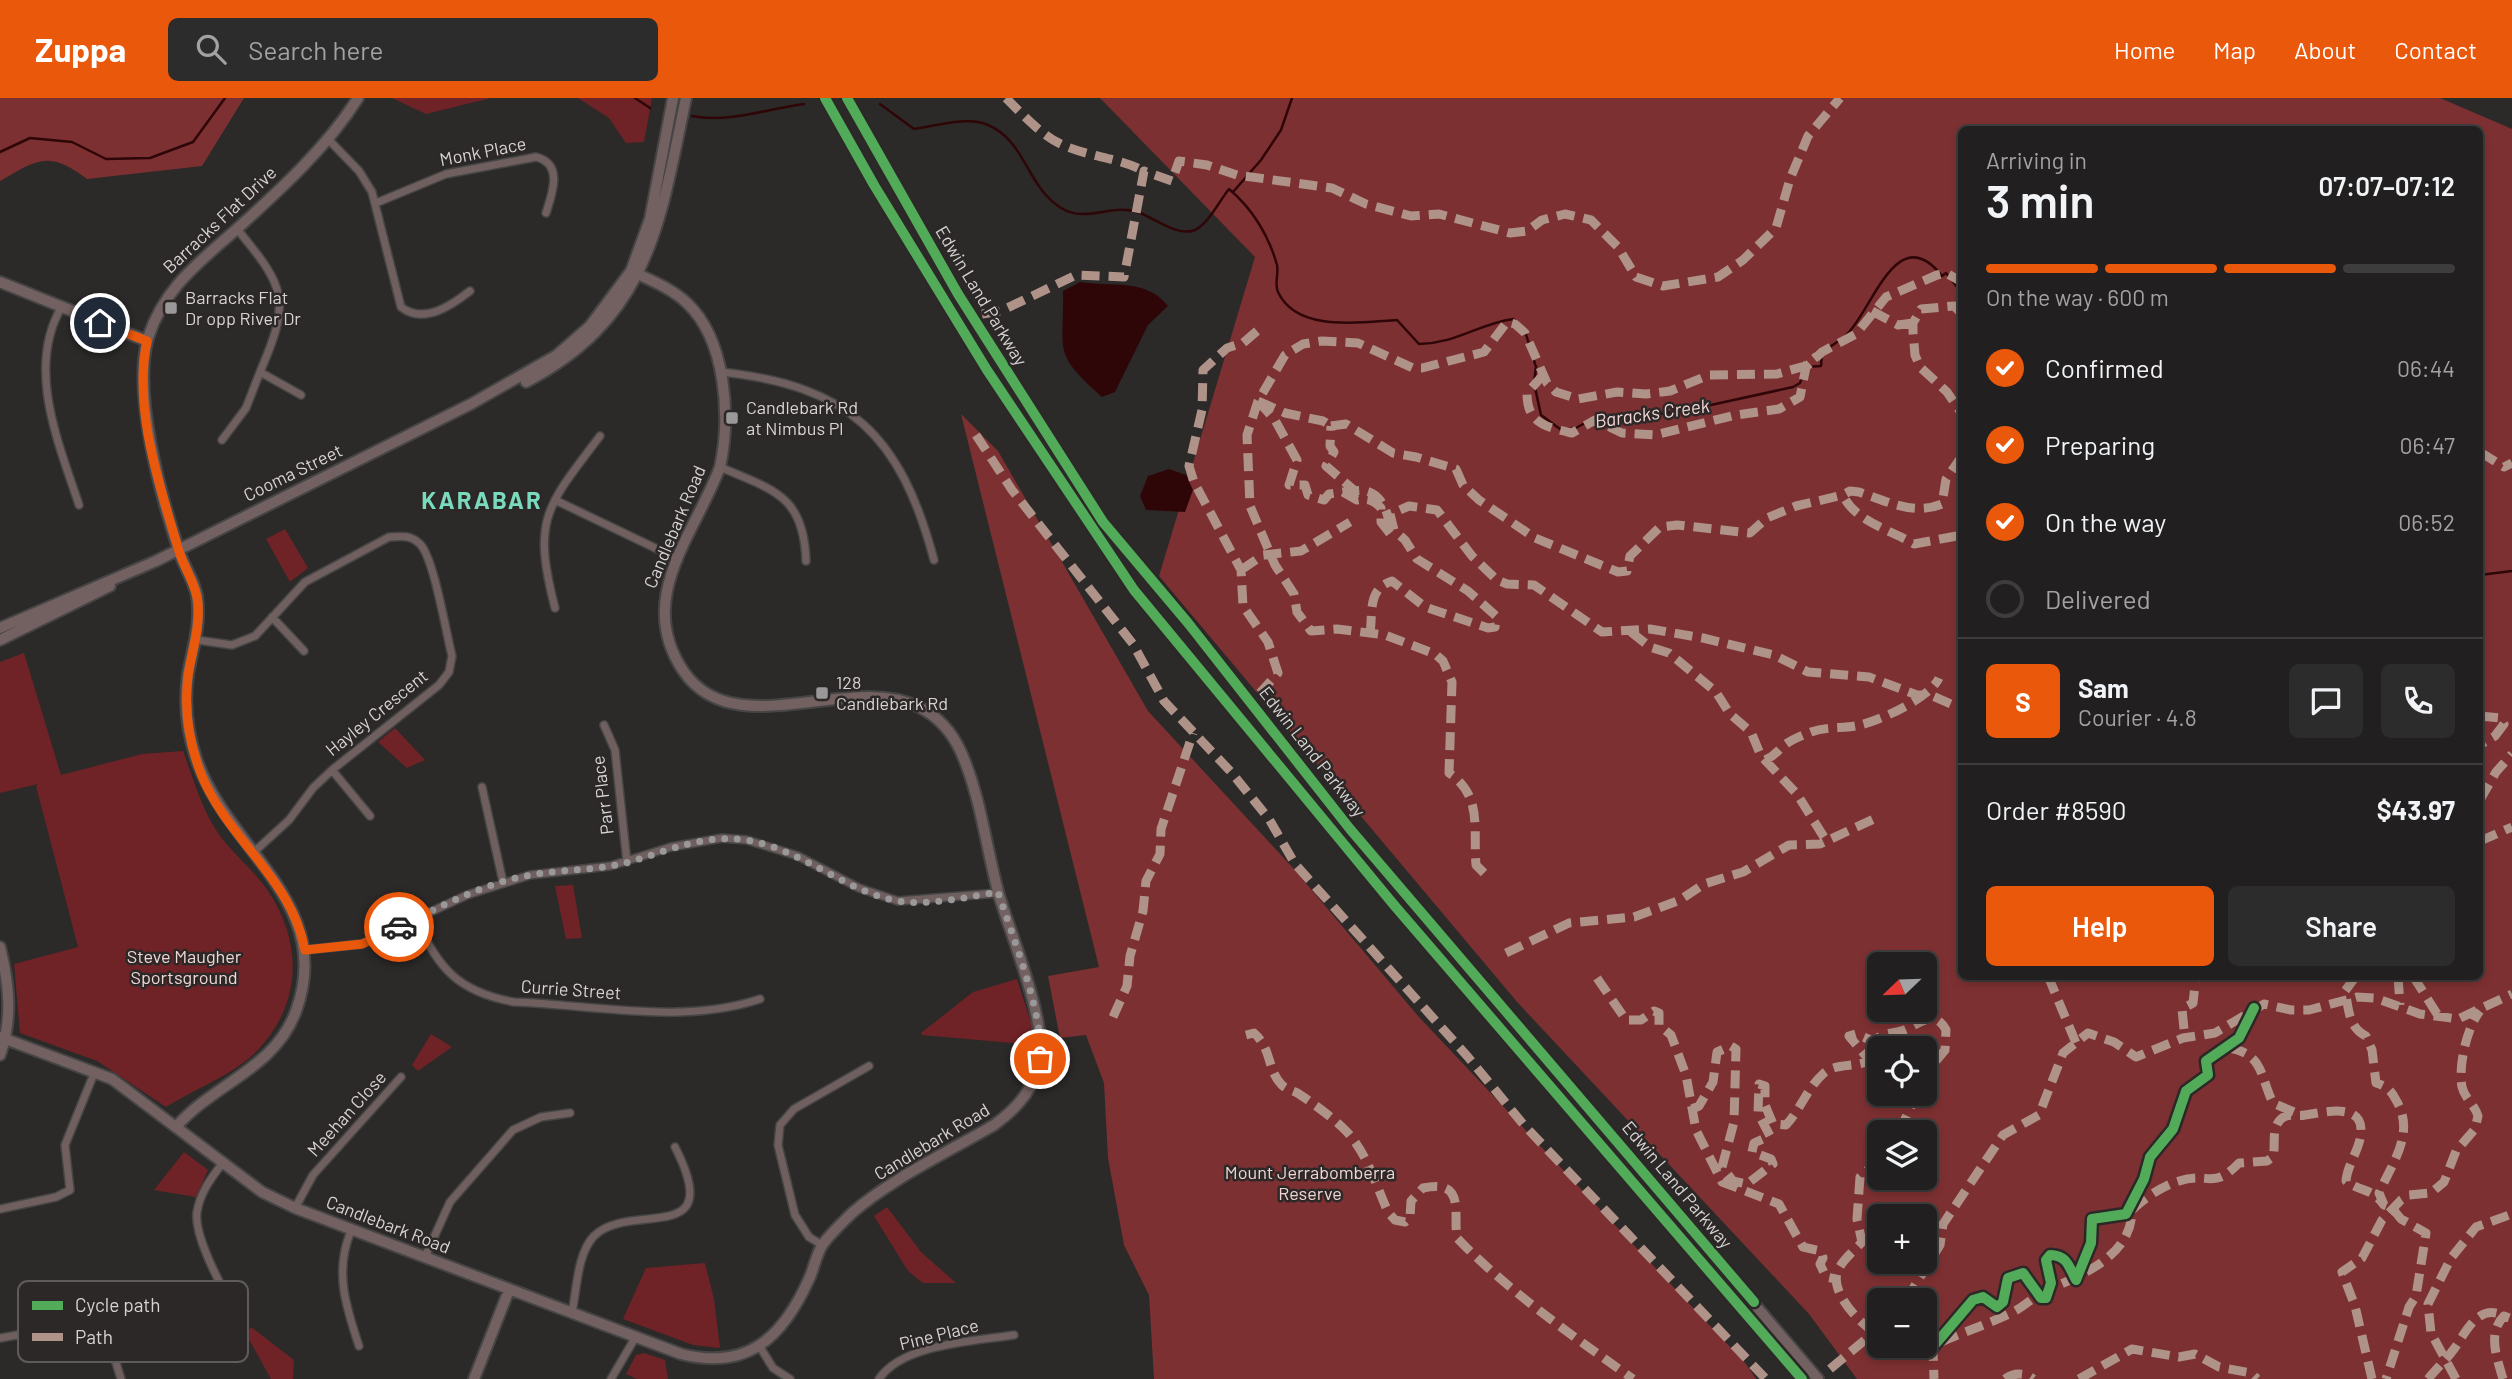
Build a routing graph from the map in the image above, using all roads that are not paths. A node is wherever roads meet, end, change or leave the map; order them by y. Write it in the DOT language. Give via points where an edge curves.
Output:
graph roads {
  1 [pos="358,98"];
  2 [pos="825,98"];
  3 [pos="847,98"];
  4 [pos="673,101"];
  5 [pos="685,102"];
  6 [pos="328,139"];
  7 [pos="376,203"];
  8 [pos="546,213"];
  9 [pos="237,229"];
  10 [pos="634,273"];
  11 [pos="0,282"];
  12 [pos="470,291"];
  13 [pos="61,309"];
  14 [pos="147,341"];
  15 [pos="261,372"];
  16 [pos="719,372"];
  17 [pos="301,396"];
  18 [pos="600,436"];
  19 [pos="222,440"];
  20 [pos="720,467"];
  21 [pos="555,500"];
  22 [pos="79,505"];
  23 [pos="178,550"];
  24 [pos="678,559"];
  25 [pos="934,560"];
  26 [pos="806,561"];
  27 [pos="555,608"];
  28 [pos="272,618"];
  29 [pos="4,632"];
  30 [pos="197,640"];
  31 [pos="304,651"];
  32 [pos="604,725"];
  33 [pos="332,770"];
  34 [pos="482,787"];
  35 [pos="370,816"];
  36 [pos="254,852"];
  37 [pos="627,862"];
  38 [pos="503,882"];
  39 [pos="998,892"];
  40 [pos="416,919"];
  41 [pos="0,947"];
  42 [pos="305,950"];
  43 [pos="760,999"];
  44 [pos="3,1038"];
  45 [pos="0,1055"];
  46 [pos="869,1066"];
  47 [pos="95,1070"];
  48 [pos="401,1077"];
  49 [pos="570,1114"];
  50 [pos="176,1127"];
  51 [pos="675,1147"];
  52 [pos="222,1164"];
  53 [pos="295,1208"];
  54 [pos="0,1209"];
  55 [pos="351,1231"];
  56 [pos="822,1245"];
  57 [pos="425,1257"];
  58 [pos="221,1281"];
  59 [pos="509,1290"];
  60 [pos="572,1312"];
  61 [pos="18,1335"];
  62 [pos="1014,1335"];
  63 [pos="0,1338"];
  64 [pos="635,1338"];
  65 [pos="359,1346"];
  66 [pos="760,1347"];
  67 [pos="116,1362"];
  68 [pos="121,1379"];
  69 [pos="474,1379"];
  70 [pos="611,1379"];
  71 [pos="790,1379"];
  72 [pos="879,1379"];
  73 [pos="1802,1379"];
  74 [pos="1818,1379"];
  1 -- 6 [label="main road, Barracks Flat Drive"];
  2 -- 73 [label="main road, Edwin Land Parkway" via="987,370 1134,590 1394,905"];
  3 -- 74 [label="main road, Edwin Land Parkway" via="972,317 1103,522 1350,829"];
  4 -- 10 [label="main road" via="650,219"];
  5 -- 10 [label="main road" via="667,193"];
  6 -- 7 [label="street" via="359,171"];
  6 -- 9 [label="main road, Barracks Flat Drive"];
  7 -- 8 [label="street, Monk Place" via="446,174 536,157 547,161 554,174"];
  7 -- 12 [label="street" via="400,306 405,311 436,312"];
  9 -- 14 [label="main road, Barracks Flat Drive" via="176,283"];
  9 -- 15 [label="street" via="274,276 280,298 279,324"];
  10 -- 16 [label="main road, Candlebark Road" via="676,293 696,312 712,342"];
  10 -- 23 [label="main road, Cooma Street" via="590,326 557,355 471,404"];
  11 -- 13 [label="main road"];
  13 -- 14 [label="main road"];
  13 -- 22 [label="street" via="51,326 46,374 54,428"];
  14 -- 23 [label="main road, Barracks Flat Drive" via="143,398"];
  15 -- 17 [label="street"];
  15 -- 19 [label="street" via="246,408"];
  16 -- 20 [label="main road, Candlebark Road" via="725,425"];
  16 -- 25 [label="street" via="789,383 824,397 859,421 906,478"];
  18 -- 21 [label="street"];
  20 -- 24 [label="main road, Candlebark Road"];
  20 -- 26 [label="street" via="785,498 802,525"];
  21 -- 24 [label="street"];
  21 -- 27 [label="street" via="543,544"];
  23 -- 29 [label="main road, Cooma Street" via="71,608"];
  23 -- 30 [label="main road, Barracks Flat Drive" via="197,592"];
  24 -- 39 [label="main road, Candlebark Road" via="663,600 664,629 685,673 702,692 756,706 839,697 898,698 945,724 961,752"];
  28 -- 30 [label="street, Hayley Crescent" via="242,643"];
  28 -- 31 [label="street"];
  28 -- 33 [label="street, Hayley Crescent" via="313,577 389,537 415,539 428,554 452,656 449,672 439,685"];
  30 -- 36 [label="main road, Barracks Flat Drive" via="188,677 192,745 220,810"];
  32 -- 37 [label="street, Parr Place" via="615,750"];
  33 -- 35 [label="street"];
  33 -- 36 [label="street, Hayley Crescent" via="278,832"];
  34 -- 38 [label="street"];
  36 -- 42 [label="main road, Barracks Flat Drive" via="290,905"];
  37 -- 38 [label="street"];
  37 -- 39 [label="street" via="671,847 722,838 747,840 798,856 859,888 898,901"];
  38 -- 40 [label="street"];
  39 -- 56 [label="main road, Candlebark Road" via="1040,1028 1040,1059 1027,1096 994,1125 853,1213"];
  40 -- 42 [label="street" via="362,944"];
  40 -- 43 [label="street, Currie Street" via="437,960 465,988 491,998 677,1012 734,1007"];
  41 -- 44 [label="main road" via="8,991"];
  42 -- 50 [label="main road" via="301,994 279,1042 254,1068 207,1097"];
  44 -- 45 [label="main road"];
  44 -- 47 [label="main road, Candlebark Road"];
  46 -- 56 [label="street" via="794,1109 780,1125 778,1145 795,1215 809,1237"];
  47 -- 50 [label="main road, Candlebark Road"];
  47 -- 54 [label="street" via="65,1148 70,1190"];
  48 -- 53 [label="street, Meehan Close" via="313,1175"];
  49 -- 57 [label="street" via="541,1118 513,1130 450,1202"];
  50 -- 52 [label="main road, Candlebark Road"];
  51 -- 60 [label="street" via="690,1182 684,1206 666,1217 604,1229 593,1237 584,1253"];
  52 -- 53 [label="main road, Candlebark Road"];
  52 -- 58 [label="street" via="209,1181 197,1215"];
  53 -- 55 [label="main road, Candlebark Road"];
  55 -- 57 [label="main road, Candlebark Road"];
  55 -- 65 [label="street" via="344,1250 342,1283"];
  56 -- 66 [label="main road, Candlebark Road" via="787,1322"];
  57 -- 59 [label="main road, Candlebark Road"];
  59 -- 60 [label="main road, Candlebark Road"];
  59 -- 69 [label="main road"];
  60 -- 64 [label="main road, Candlebark Road"];
  61 -- 63 [label="street"];
  62 -- 72 [label="street, Pine Place" via="902,1358"];
  64 -- 66 [label="main road, Candlebark Road" via="716,1360"];
  64 -- 70 [label="street"];
  66 -- 71 [label="street" via="773,1368"];
  67 -- 68 [label="street"];
}
